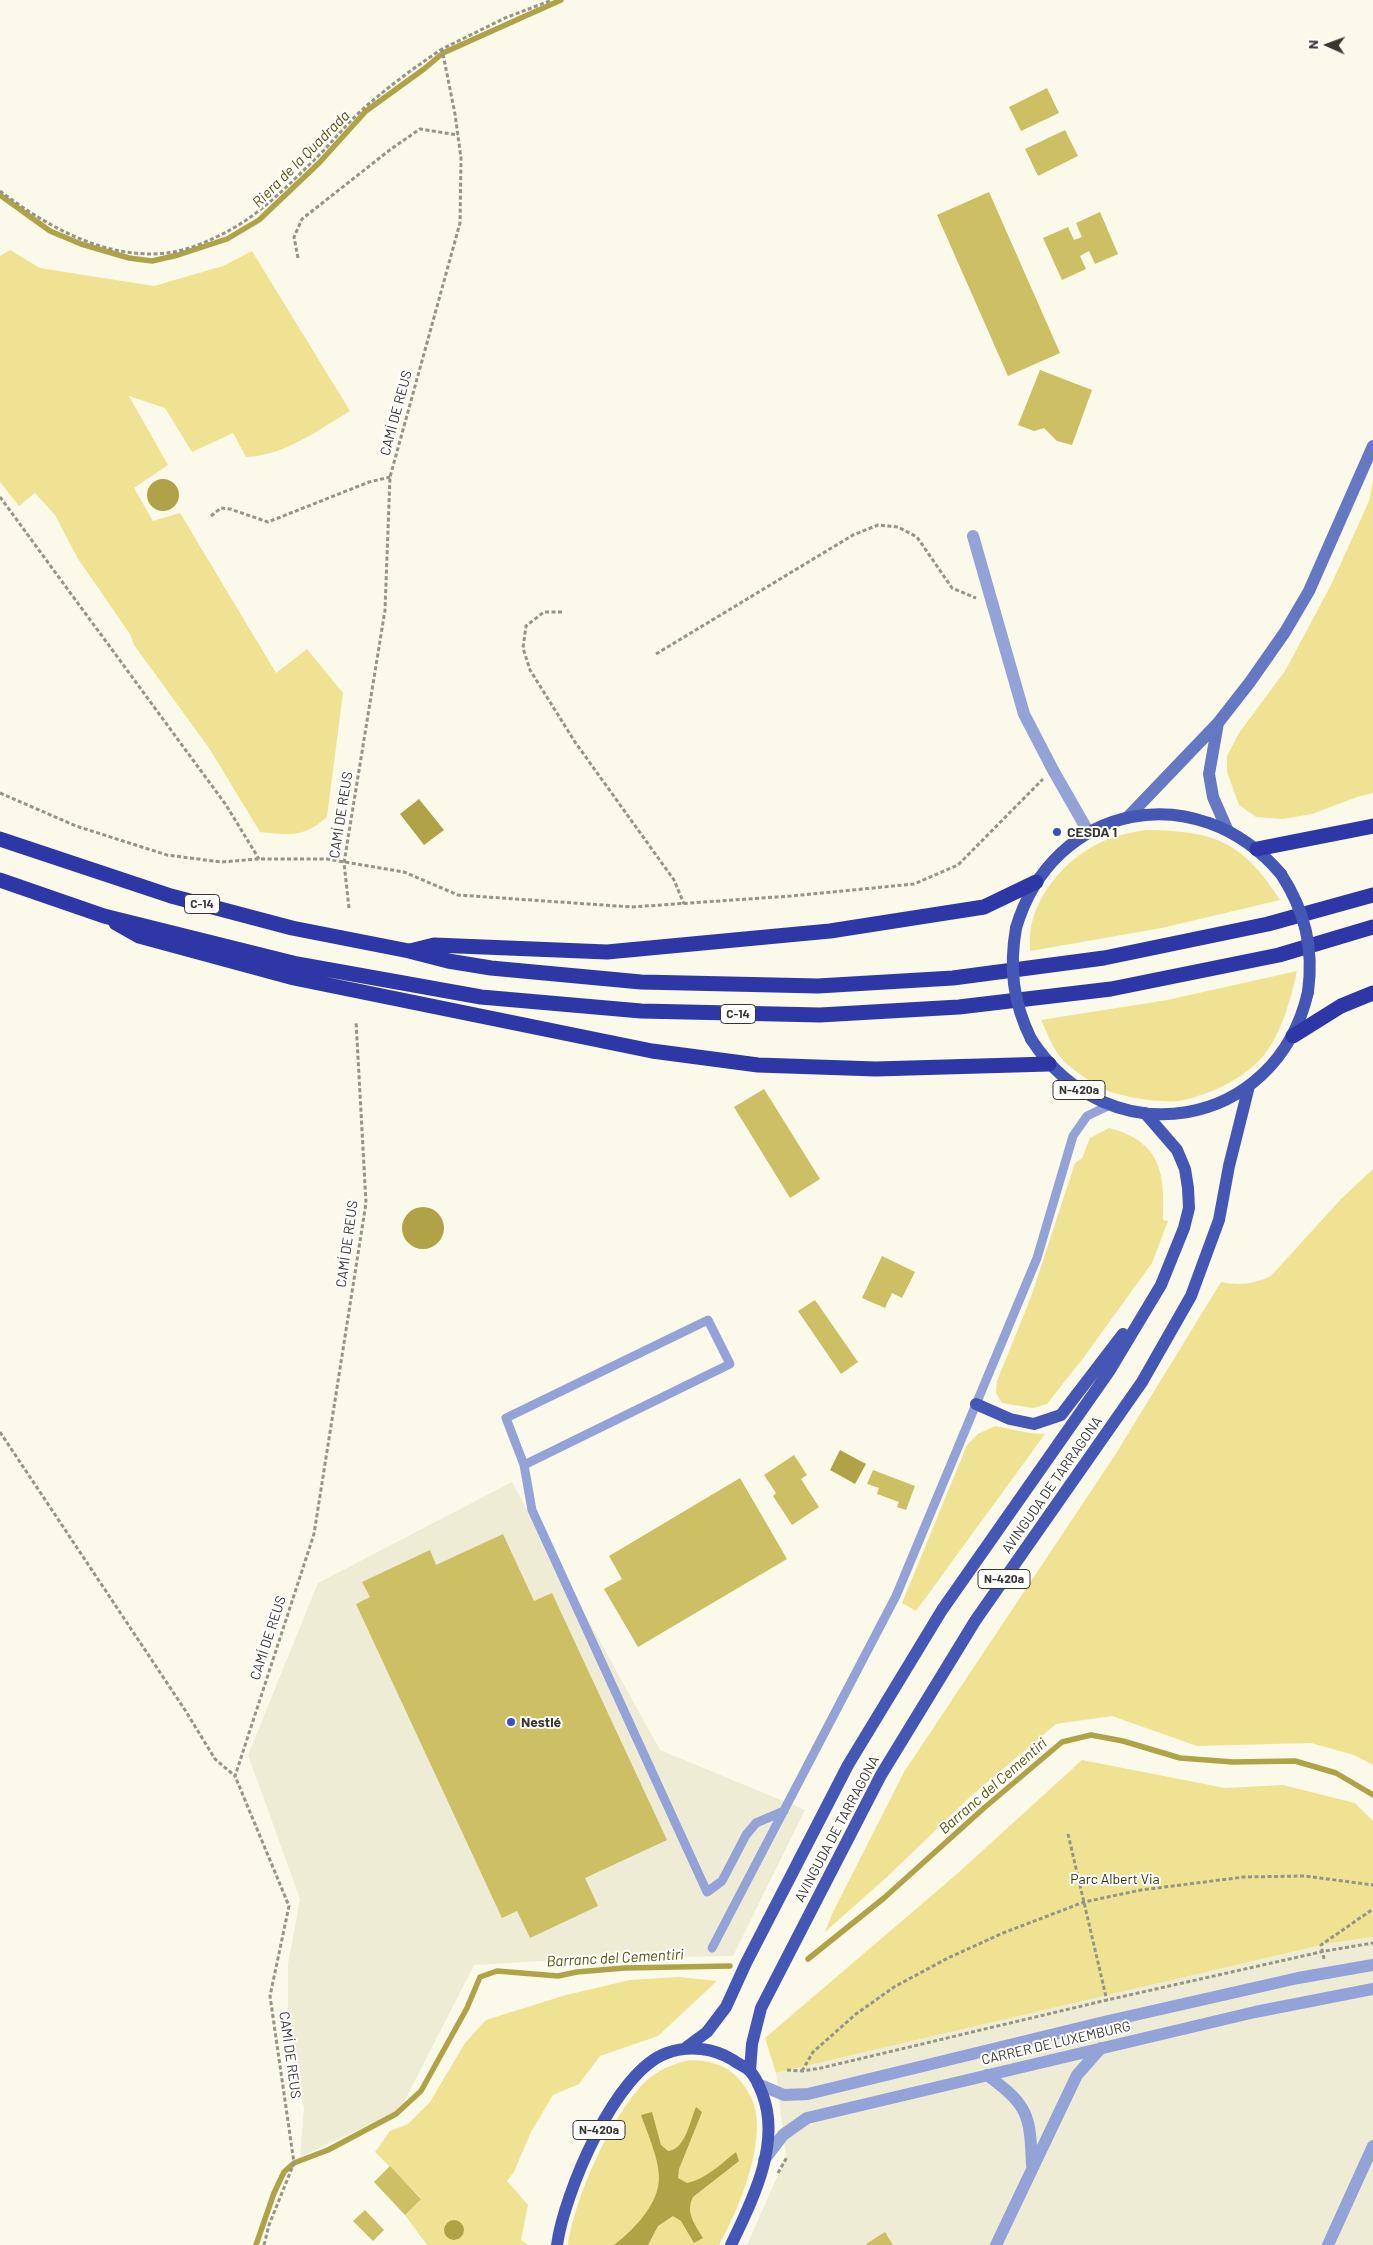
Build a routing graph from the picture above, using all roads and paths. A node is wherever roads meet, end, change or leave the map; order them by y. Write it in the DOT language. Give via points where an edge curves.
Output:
graph roads {
  1 [pos="552,0"];
  2 [pos="442,48"];
  3 [pos="458,135"];
  4 [pos="0,192"];
  5 [pos="298,258"];
  6 [pos="1373,446"];
  7 [pos="390,477"];
  8 [pos="0,497"];
  9 [pos="211,516"];
  10 [pos="973,536"];
  11 [pos="993,604"];
  12 [pos="562,612"];
  13 [pos="656,654"];
  14 [pos="1218,723"];
  15 [pos="1052,770"];
  16 [pos="0,793"];
  17 [pos="1127,818"];
  18 [pos="1373,826"];
  19 [pos="1227,829"];
  20 [pos="1089,833"];
  21 [pos="0,839"];
  22 [pos="1257,849"];
  23 [pos="259,859"];
  24 [pos="344,863"];
  25 [pos="0,880"];
  26 [pos="1036,882"];
  27 [pos="1373,895"];
  28 [pos="684,904"];
  29 [pos="348,908"];
  30 [pos="104,916"];
  31 [pos="1373,927"];
  32 [pos="408,951"];
  33 [pos="1373,993"];
  34 [pos="356,1021"];
  35 [pos="1293,1036"];
  36 [pos="1049,1064"];
  37 [pos="1249,1086"];
  38 [pos="1110,1105"];
  39 [pos="1145,1113"];
  40 [pos="1161,1285"];
  41 [pos="976,1404"];
  42 [pos="0,1432"];
  43 [pos="524,1465"];
  44 [pos="235,1776"];
  45 [pos="784,1811"];
  46 [pos="1068,1834"];
  47 [pos="1373,1885"];
  48 [pos="1084,1902"];
  49 [pos="1373,1909"];
  50 [pos="1373,1943"];
  51 [pos="712,1948"];
  52 [pos="1322,1952"];
  53 [pos="1373,1965"];
  54 [pos="1327,1973"];
  55 [pos="1368,1990"];
  56 [pos="1373,1998"];
  57 [pos="1107,2000"];
  58 [pos="1112,2021"];
  59 [pos="1101,2048"];
  60 [pos="684,2049"];
  61 [pos="787,2070"];
  62 [pos="750,2071"];
  63 [pos="802,2071"];
  64 [pos="987,2075"];
  65 [pos="758,2084"];
  66 [pos="1373,2146"];
  67 [pos="791,2152"];
  68 [pos="764,2160"];
  69 [pos="1032,2168"];
  70 [pos="776,2178"];
  71 [pos="264,2245"];
  72 [pos="557,2245"];
  73 [pos="731,2245"];
  74 [pos="996,2245"];
  75 [pos="1328,2245"];
  1 -- 2 [label="path"];
  2 -- 3 [label="path, CAMÍ DE REUS"];
  2 -- 4 [label="path" via="363,109 314,160 256,212 230,230 197,245 166,253 100,247 44,221"];
  3 -- 5 [label="path" via="420,130 302,218 294,237"];
  3 -- 7 [label="path, CAMÍ DE REUS" via="460,223"];
  6 -- 14 [label="main road, N-420a" via="1309,591 1285,632"];
  7 -- 9 [label="path" via="368,482 268,522 221,508"];
  7 -- 24 [label="path, CAMÍ DE REUS" via="385,610"];
  8 -- 23 [label="path" via="226,805"];
  10 -- 11 [label="street"];
  11 -- 13 [label="path" via="952,588 917,537 898,527 878,525 853,535"];
  11 -- 15 [label="street" via="1024,714"];
  12 -- 28 [label="path" via="544,612 526,626 523,648 530,670 575,742 674,880"];
  14 -- 17 [label="main road, N-420a"];
  14 -- 19 [label="main road, N-420a" via="1209,774 1213,797"];
  15 -- 20 [label="street"];
  15 -- 28 [label="path" via="958,865 914,884"];
  16 -- 23 [label="path" via="76,826 167,855 221,862"];
  17 -- 19 [label="main road, N-420a" via="1178,815"];
  17 -- 20 [label="main road, N-420a"];
  18 -- 22 [label="highway"];
  19 -- 22 [label="main road, N-420a"];
  20 -- 26 [label="main road, N-420a" via="1065,849"];
  21 -- 32 [label="highway, C-14" via="171,896 292,928"];
  22 -- 35 [label="main road, N-420a, bridge" via="1281,874 1297,901 1307,930 1311,961 1308,992"];
  23 -- 24 [label="path" via="327,859"];
  24 -- 28 [label="path" via="404,872 458,895 632,907"];
  24 -- 29 [label="path, CAMÍ DE REUS"];
  25 -- 30 [label="highway, C-14"];
  26 -- 32 [label="highway" via="984,908 830,932 607,952 434,945"];
  26 -- 36 [label="main road, N-420a, bridge" via="1016,928 1013,985 1023,1022"];
  27 -- 32 [label="highway, C-14" via="1268,924 1104,958 953,978 828,986 641,982 491,968"];
  30 -- 31 [label="highway, C-14" via="297,964 481,997 641,1012 820,1016 960,1008 1110,989 1279,954"];
  30 -- 36 [label="highway" via="139,936 294,978 652,1051 758,1065 876,1069"];
  33 -- 35 [label="highway" via="1341,1006"];
  34 -- 44 [label="path, CAMÍ DE REUS" via="366,1203 315,1525"];
  35 -- 37 [label="main road, N-420a" via="1274,1064"];
  36 -- 38 [label="main road, N-420a" via="1083,1092"];
  37 -- 39 [label="main road, N-420a" via="1199,1110"];
  37 -- 62 [label="main road, AVINGUDA DE TARRAGONA / N-420a" via="1219,1220 1191,1296 1142,1382 975,1621 881,1775 761,2008 752,2044"];
  38 -- 39 [label="main road, N-420a"];
  38 -- 41 [label="lane" via="1087,1116 1073,1136 1037,1258"];
  39 -- 40 [label="main road, AVINGUDA DE TARRAGONA / N-420a" via="1176,1150 1185,1169 1188,1188 1184,1228"];
  40 -- 41 [label="main road" via="1061,1415 1034,1424 1010,1419"];
  40 -- 60 [label="main road, AVINGUDA DE TARRAGONA / N-420a" via="1110,1370 942,1610 848,1765 726,2007 707,2032"];
  41 -- 45 [label="lane" via="896,1596"];
  42 -- 44 [label="path" via="215,1759"];
  43 -- 43 [label="lane" via="730,1364 708,1320 506,1418"];
  43 -- 45 [label="lane" via="532,1510 707,1892 722,1881 746,1835 756,1823"];
  44 -- 71 [label="path, CAMÍ DE REUS" via="289,1906 270,1996 294,2163"];
  45 -- 51 [label="lane"];
  46 -- 48 [label="path"];
  47 -- 48 [label="path" via="1305,1876 1244,1877 1141,1890"];
  48 -- 57 [label="path"];
  48 -- 63 [label="path" via="1003,1933 894,1988 856,2014 813,2052"];
  49 -- 52 [label="path" via="1321,1945"];
  50 -- 52 [label="path"];
  52 -- 54 [label="path"];
  52 -- 57 [label="path"];
  53 -- 54 [label="street, CARRER DE LUXEMBURG"];
  54 -- 58 [label="street, CARRER DE LUXEMBURG"];
  55 -- 56 [label="street"];
  55 -- 59 [label="street, CARRER DE LUXEMBURG"];
  57 -- 58 [label="path"];
  57 -- 63 [label="path"];
  58 -- 65 [label="street, CARRER DE LUXEMBURG" via="808,2094 784,2095"];
  59 -- 64 [label="street, CARRER DE LUXEMBURG"];
  59 -- 69 [label="street" via="1077,2075"];
  60 -- 62 [label="main road, N-420a" via="722,2054"];
  60 -- 72 [label="main road, N-420a" via="667,2053 651,2062 634,2078 603,2121 574,2182"];
  61 -- 63 [label="path"];
  62 -- 65 [label="main road, N-420a"];
  64 -- 68 [label="street, CARRER DE LUXEMBURG" via="807,2118 783,2135"];
  64 -- 69 [label="street" via="1023,2107 1030,2129"];
  65 -- 68 [label="main road, N-420a" via="768,2118"];
  66 -- 75 [label="street"];
  67 -- 70 [label="path"];
  68 -- 73 [label="main road, N-420a" via="750,2206"];
  69 -- 74 [label="street"];
}
